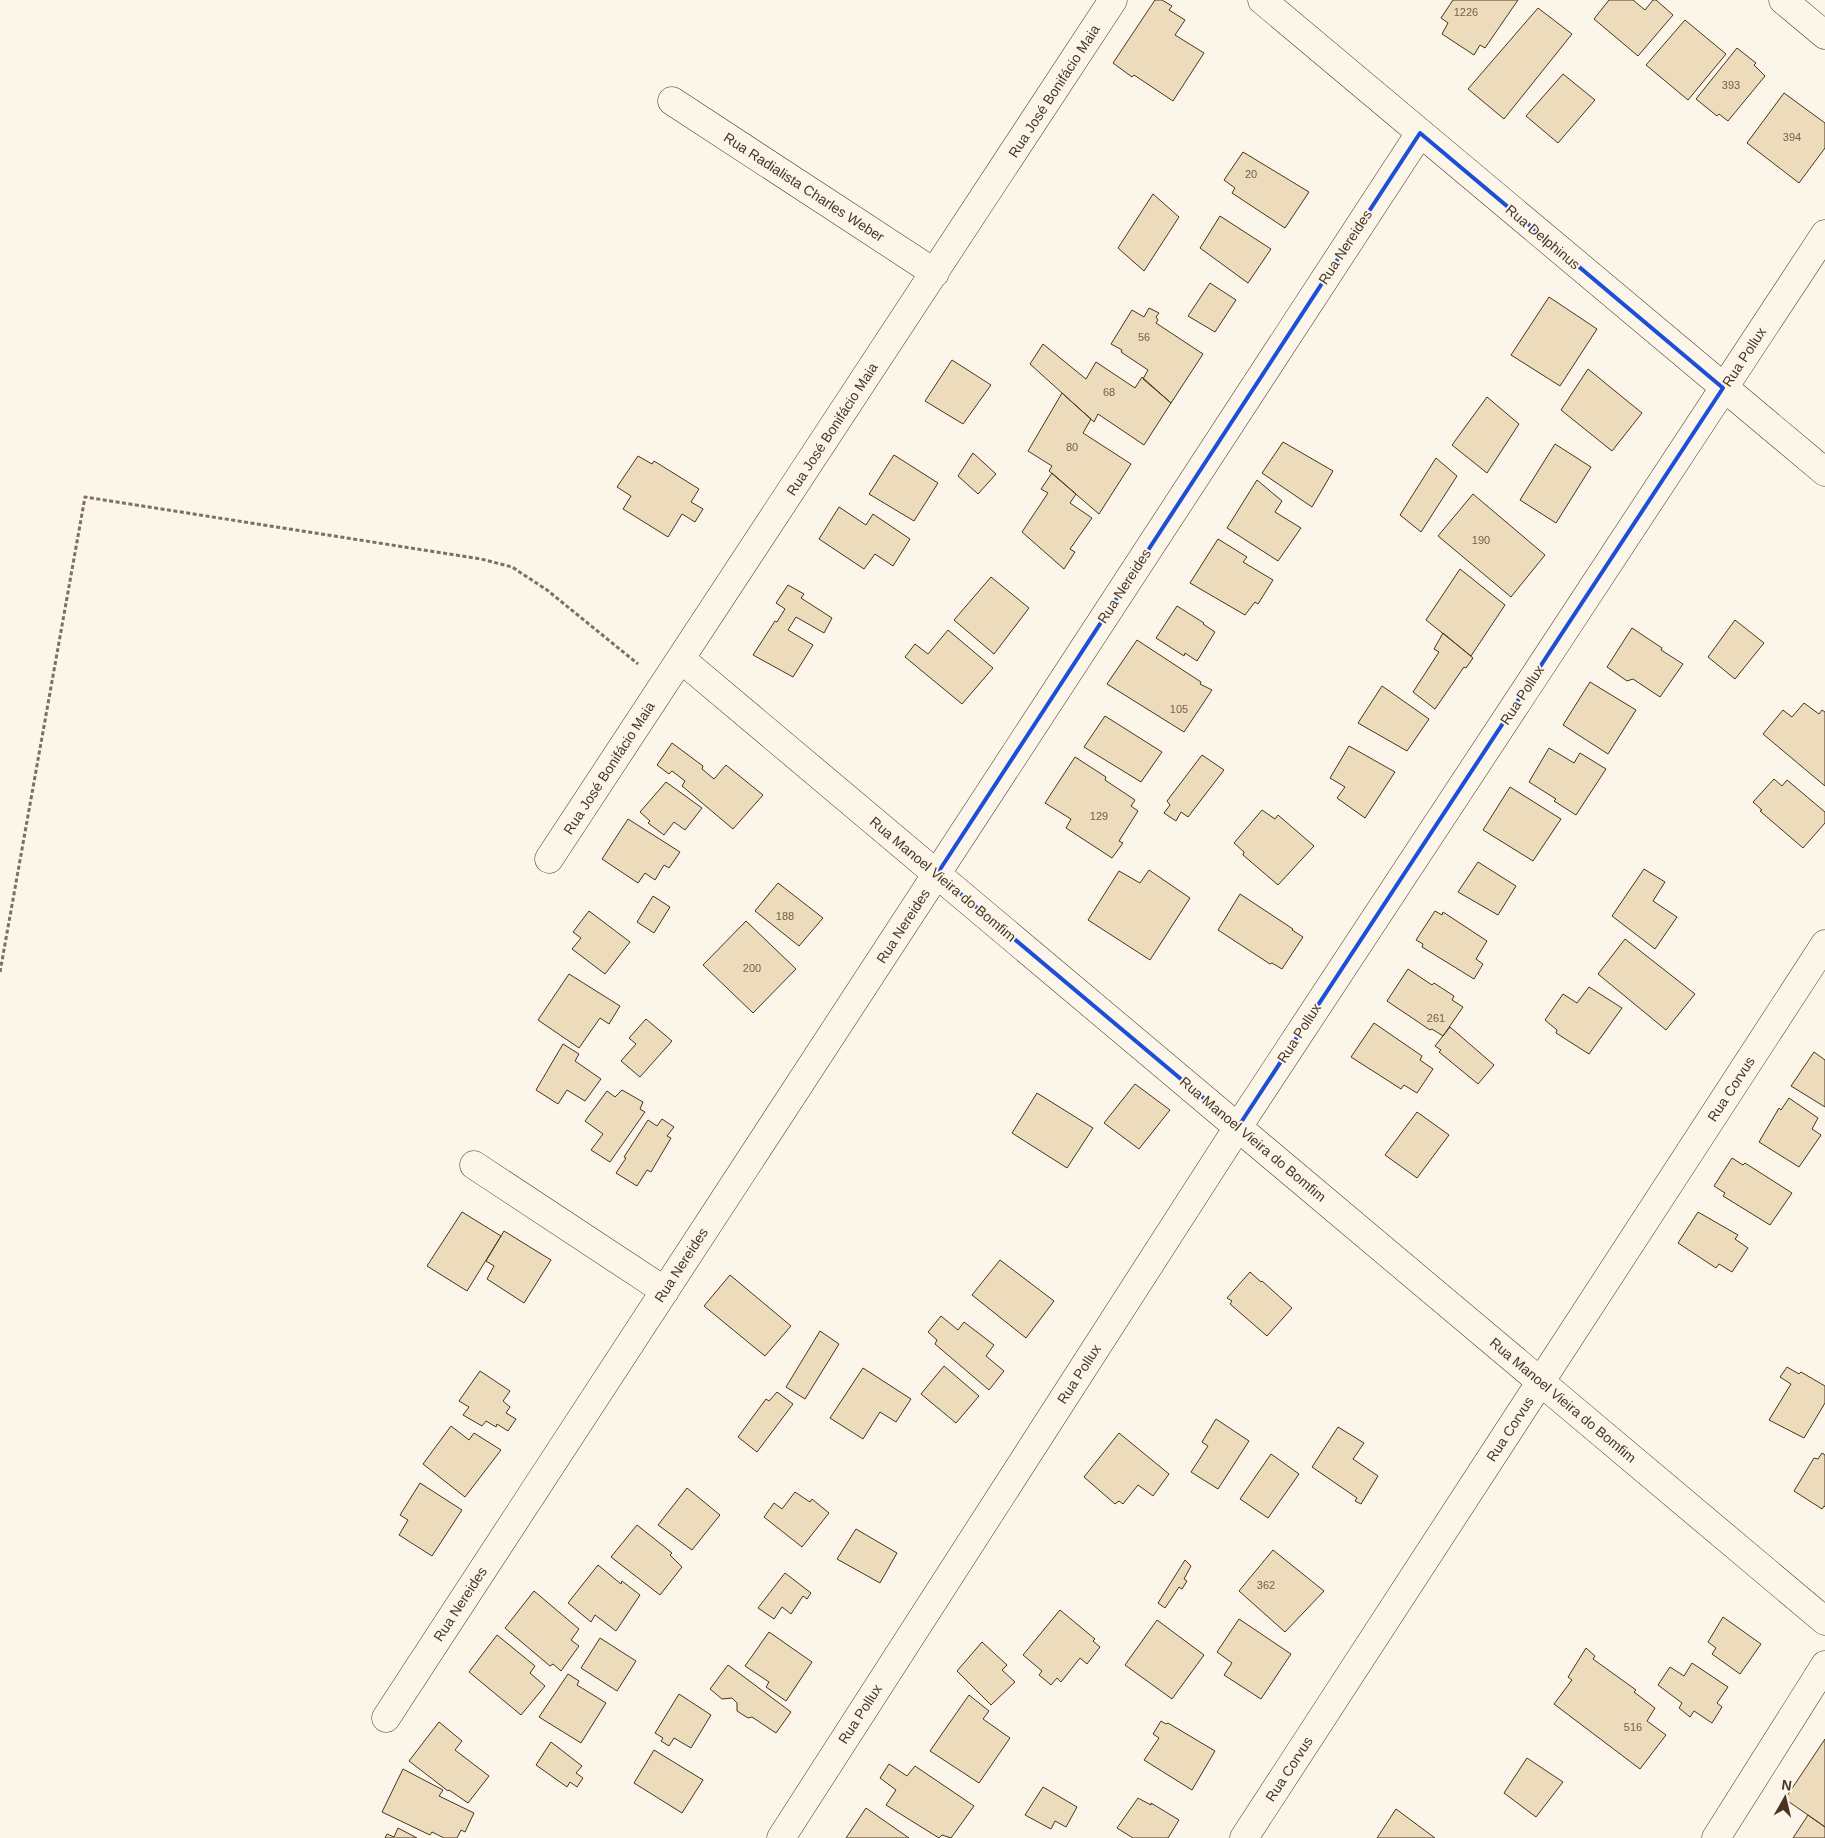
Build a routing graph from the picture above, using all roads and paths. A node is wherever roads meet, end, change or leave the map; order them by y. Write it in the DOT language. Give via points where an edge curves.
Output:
graph roads {
  1 [pos="1113,0"];
  2 [pos="1262,0"];
  3 [pos="1783,0"];
  4 [pos="1825,35"];
  5 [pos="672,101"];
  6 [pos="1420,133"];
  7 [pos="1825,234"];
  8 [pos="935,273"];
  9 [pos="1724,388"];
  10 [pos="1825,472"];
  11 [pos="681,659"];
  12 [pos="664,685"];
  13 [pos="549,859"];
  14 [pos="937,874"];
  15 [pos="1825,944"];
  16 [pos="0,972"];
  17 [pos="1238,1127"];
  18 [pos="474,1165"];
  19 [pos="665,1290"];
  20 [pos="1541,1381"];
  21 [pos="1825,1620"];
  22 [pos="1825,1665"];
  23 [pos="386,1718"];
  24 [pos="781,1838"];
  25 [pos="1244,1838"];
  26 [pos="1716,1838"];
  1 -- 8 [label="street, Rua José Bonifácio Maia"];
  2 -- 6 [label="street, Rua Delphinus"];
  3 -- 4 [label="street"];
  5 -- 8 [label="street, Rua Radialista Charles Weber"];
  6 -- 9 [label="street, Rua Delphinus"];
  6 -- 14 [label="street, Rua Nereides"];
  7 -- 9 [label="street, Rua Pollux"];
  8 -- 11 [label="street, Rua José Bonifácio Maia"];
  9 -- 10 [label="street, Rua Delphinus"];
  9 -- 17 [label="street, Rua Pollux"];
  11 -- 12 [label="street, Rua José Bonifácio Maia"];
  11 -- 14 [label="street, Rua Manoel Vieira do Bomfim"];
  12 -- 13 [label="street, Rua José Bonifácio Maia"];
  12 -- 16 [label="path" via="547,590 512,567 481,559 85,497"];
  14 -- 17 [label="street, Rua Manoel Vieira do Bomfim"];
  14 -- 19 [label="street, Rua Nereides"];
  15 -- 20 [label="street, Rua Corvus"];
  17 -- 20 [label="street, Rua Manoel Vieira do Bomfim"];
  17 -- 24 [label="street, Rua Pollux"];
  18 -- 19 [label="street"];
  19 -- 23 [label="street, Rua Nereides"];
  20 -- 21 [label="street, Rua Manoel Vieira do Bomfim"];
  20 -- 25 [label="street, Rua Corvus"];
  22 -- 26 [label="street"];
}
